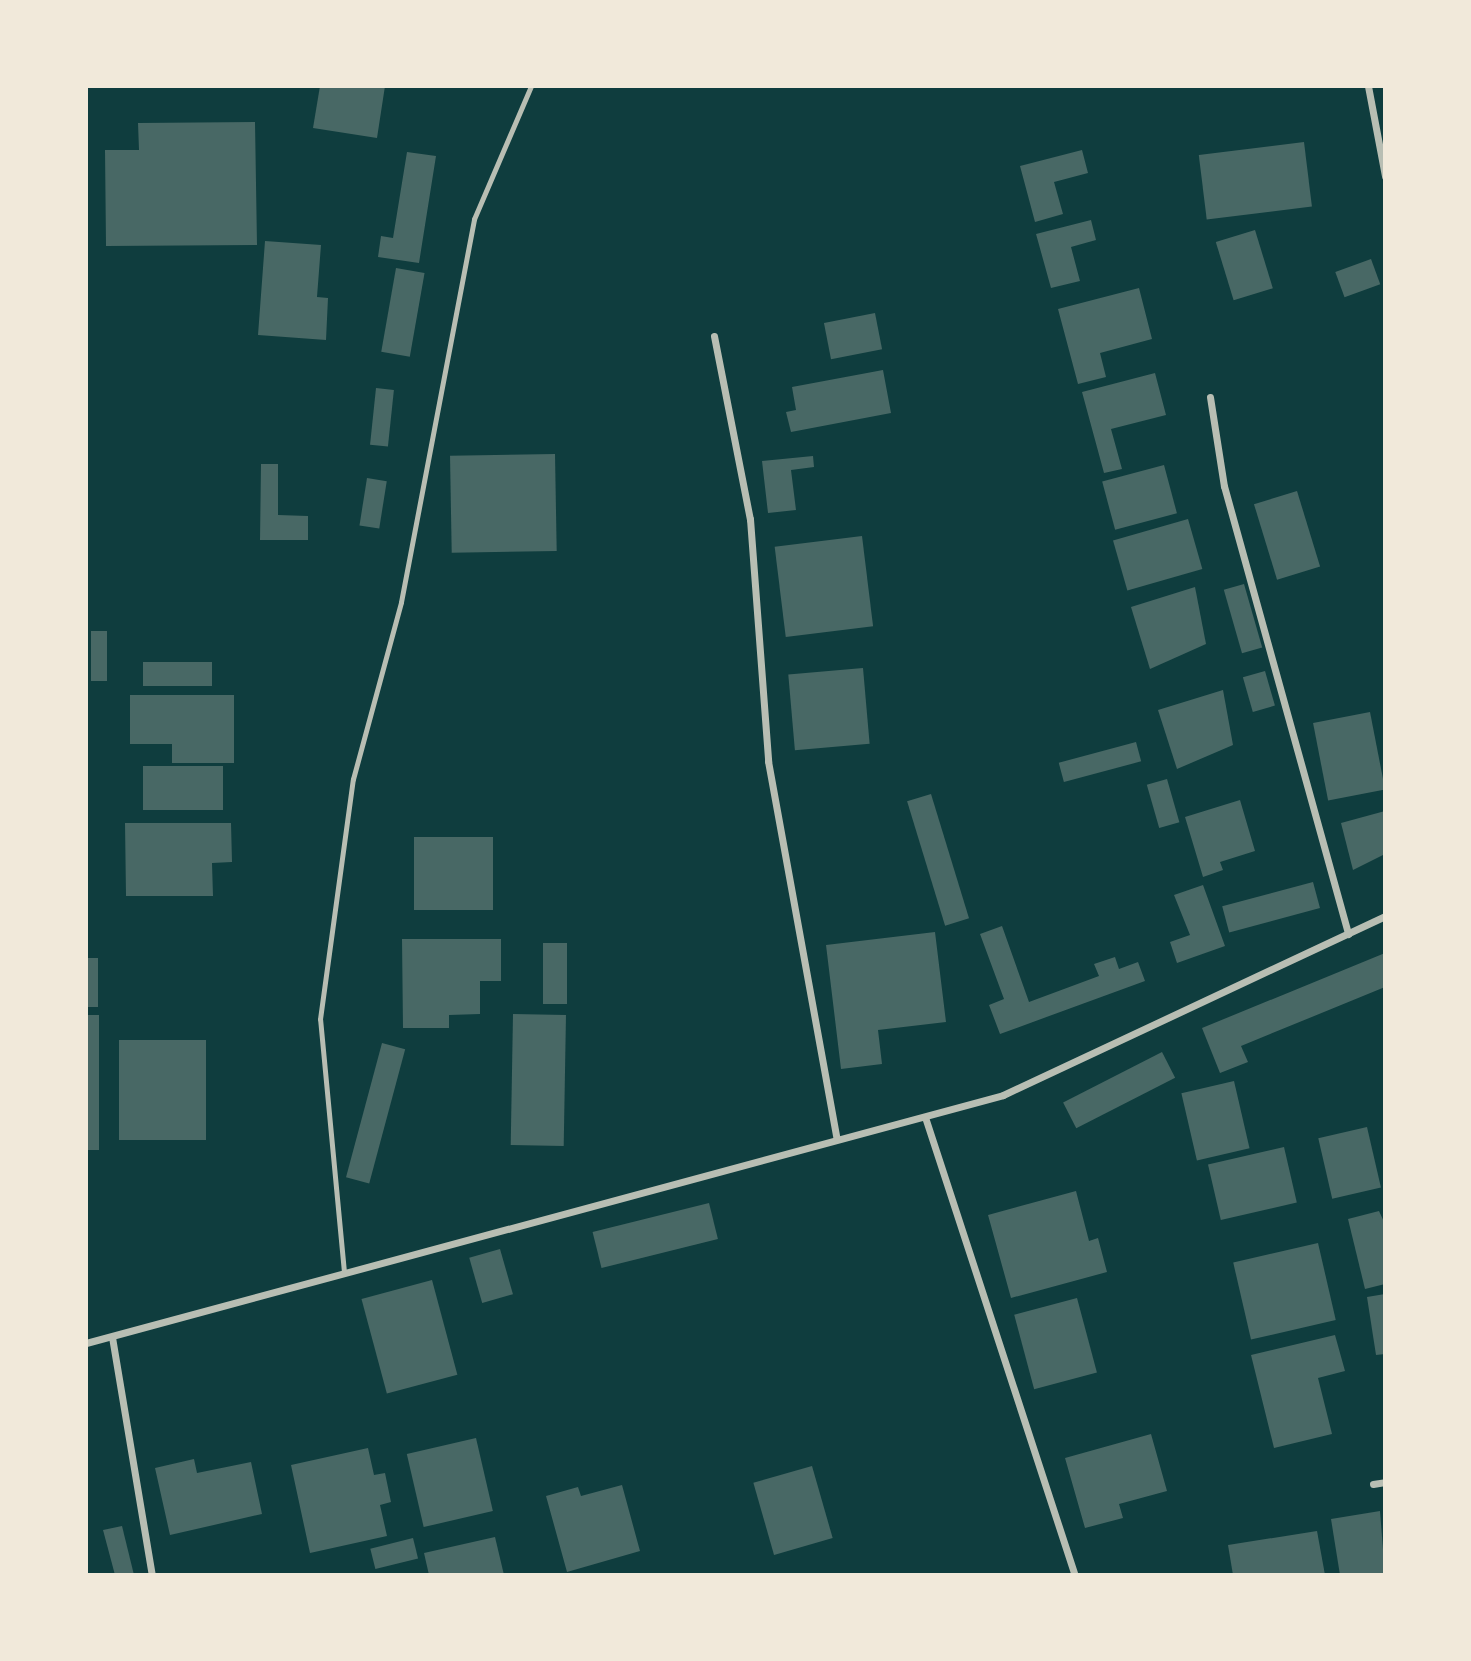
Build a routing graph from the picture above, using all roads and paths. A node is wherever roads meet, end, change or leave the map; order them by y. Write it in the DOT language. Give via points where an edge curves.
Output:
graph roads {
  1 [pos="531,86"];
  2 [pos="1368,86"];
  3 [pos="1385,176"];
  4 [pos="714,336"];
  5 [pos="1210,397"];
  6 [pos="1385,916"];
  7 [pos="1348,934"];
  8 [pos="925,1117"];
  9 [pos="836,1137"];
  10 [pos="344,1272"];
  11 [pos="112,1337"];
  12 [pos="86,1342"];
  13 [pos="1385,1482"];
  14 [pos="1373,1484"];
  15 [pos="152,1575"];
  16 [pos="1074,1575"];
  1 -- 10 [label="lane" via="474,219 401,602 353,779 320,1020 335,1226"];
  2 -- 3 [label="street"];
  4 -- 9 [label="street" via="750,519 768,761 796,888"];
  5 -- 7 [label="street" via="1224,486"];
  6 -- 7 [label="street"];
  7 -- 8 [label="street" via="1003,1095"];
  8 -- 9 [label="street"];
  8 -- 16 [label="street"];
  9 -- 10 [label="street"];
  10 -- 11 [label="street"];
  11 -- 12 [label="street"];
  11 -- 15 [label="street"];
  13 -- 14 [label="street"];
}
